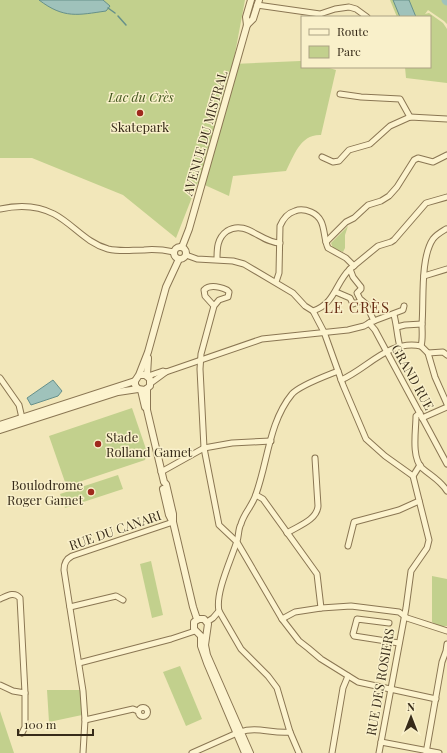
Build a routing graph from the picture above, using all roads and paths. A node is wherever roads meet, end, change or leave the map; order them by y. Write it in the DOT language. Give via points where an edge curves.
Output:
graph roads {
  1 [pos="251,0"];
  2 [pos="258,2"];
  3 [pos="320,16"];
  4 [pos="365,16"];
  5 [pos="247,25"];
  6 [pos="340,94"];
  7 [pos="410,117"];
  8 [pos="447,119"];
  9 [pos="447,156"];
  10 [pos="322,158"];
  11 [pos="447,197"];
  12 [pos="0,209"];
  13 [pos="446,229"];
  14 [pos="326,242"];
  15 [pos="280,243"];
  16 [pos="182,247"];
  17 [pos="174,252"];
  18 [pos="186,255"];
  19 [pos="178,259"];
  20 [pos="217,259"];
  21 [pos="352,267"];
  22 [pos="447,269"];
  23 [pos="424,276"];
  24 [pos="276,282"];
  25 [pos="336,292"];
  26 [pos="362,300"];
  27 [pos="214,306"];
  28 [pos="404,306"];
  29 [pos="313,311"];
  30 [pos="394,315"];
  31 [pos="372,322"];
  32 [pos="422,324"];
  33 [pos="397,327"];
  34 [pos="324,332"];
  35 [pos="400,347"];
  36 [pos="424,350"];
  37 [pos="386,351"];
  38 [pos="148,352"];
  39 [pos="447,355"];
  40 [pos="200,359"];
  41 [pos="338,371"];
  42 [pos="166,372"];
  43 [pos="139,375"];
  44 [pos="147,376"];
  45 [pos="0,378"];
  46 [pos="135,380"];
  47 [pos="341,380"];
  48 [pos="151,383"];
  49 [pos="142,389"];
  50 [pos="447,405"];
  51 [pos="421,415"];
  52 [pos="22,418"];
  53 [pos="0,425"];
  54 [pos="0,430"];
  55 [pos="271,441"];
  56 [pos="204,448"];
  57 [pos="315,458"];
  58 [pos="447,464"];
  59 [pos="420,465"];
  60 [pos="161,472"];
  61 [pos="413,476"];
  62 [pos="447,491"];
  63 [pos="256,495"];
  64 [pos="419,501"];
  65 [pos="173,522"];
  66 [pos="287,533"];
  67 [pos="237,542"];
  68 [pos="348,546"];
  69 [pos="0,598"];
  70 [pos="123,600"];
  71 [pos="70,607"];
  72 [pos="363,607"];
  73 [pos="321,608"];
  74 [pos="381,610"];
  75 [pos="219,611"];
  76 [pos="404,615"];
  77 [pos="282,618"];
  78 [pos="360,618"];
  79 [pos="197,619"];
  80 [pos="379,621"];
  81 [pos="207,622"];
  82 [pos="389,622"];
  83 [pos="206,631"];
  84 [pos="447,631"];
  85 [pos="197,632"];
  86 [pos="399,643"];
  87 [pos="447,644"];
  88 [pos="446,653"];
  89 [pos="79,662"];
  90 [pos="348,676"];
  91 [pos="0,685"];
  92 [pos="391,690"];
  93 [pos="25,693"];
  94 [pos="436,699"];
  95 [pos="138,711"];
  96 [pos="85,720"];
  97 [pos="239,732"];
  98 [pos="290,732"];
  99 [pos="22,733"];
  100 [pos="381,742"];
  101 [pos="426,752"];
  102 [pos="83,753"];
  103 [pos="192,753"];
  104 [pos="246,753"];
  105 [pos="250,753"];
  106 [pos="299,753"];
  107 [pos="332,753"];
  108 [pos="379,753"];
  109 [pos="440,753"];
  1 -- 5 [label="street, AVENUE DU MISTRAL" via="246,17"];
  2 -- 3 [label="street"];
  2 -- 5 [label="street, AVENUE DU MISTRAL"];
  3 -- 4 [label="street" via="335,9 349,7"];
  5 -- 16 [label="street, AVENUE DU MISTRAL"];
  6 -- 7 [label="street" via="400,99"];
  7 -- 8 [label="street"];
  7 -- 10 [label="street" via="390,126 370,144 349,150 337,162"];
  9 -- 14 [label="street" via="433,162 418,158 414,160 389,196 368,205"];
  11 -- 21 [label="street" via="426,203 394,240 378,246"];
  12 -- 17 [label="street" via="18,206 47,211 81,235 115,251 154,249"];
  13 -- 23 [label="street" via="436,235 431,243"];
  14 -- 15 [label="street" via="321,220 310,212 301,210 287,216 282,222 279,230"];
  14 -- 21 [label="street" via="328,248 346,258"];
  15 -- 20 [label="street" via="270,242 244,228 232,229 219,239"];
  15 -- 24 [label="street" via="279,273"];
  16 -- 17 [label="street"];
  16 -- 18 [label="street"];
  17 -- 19 [label="street"];
  18 -- 19 [label="street"];
  18 -- 20 [label="street" via="197,259"];
  19 -- 38 [label="street" via="166,287"];
  20 -- 24 [label="street" via="244,264"];
  21 -- 25 [label="street"];
  21 -- 26 [label="street, GRAND RUE" via="353,277 361,287 357,293"];
  22 -- 23 [label="street"];
  23 -- 32 [label="street"];
  24 -- 29 [label="street"];
  25 -- 26 [label="street" via="350,298 353,304"];
  25 -- 29 [label="street" via="326,304"];
  26 -- 31 [label="street, GRAND RUE"];
  27 -- 27 [label="street" via="205,296 204,290 211,286 227,290 228,296"];
  27 -- 40 [label="street"];
  28 -- 30 [label="street" via="403,310"];
  29 -- 34 [label="street"];
  30 -- 31 [label="street"];
  30 -- 33 [label="street"];
  31 -- 34 [label="street" via="348,330"];
  31 -- 37 [label="street, GRAND RUE"];
  32 -- 33 [label="street"];
  32 -- 36 [label="street"];
  33 -- 35 [label="street"];
  34 -- 40 [label="street" via="262,339"];
  34 -- 41 [label="street"];
  35 -- 36 [label="street" via="410,345"];
  35 -- 37 [label="street"];
  36 -- 39 [label="street" via="443,352"];
  36 -- 50 [label="street"];
  37 -- 47 [label="street"];
  37 -- 51 [label="street, GRAND RUE"];
  38 -- 43 [label="street"];
  38 -- 44 [label="street"];
  40 -- 42 [label="street"];
  40 -- 56 [label="street"];
  41 -- 47 [label="street"];
  41 -- 55 [label="street" via="297,390 292,395 276,424"];
  42 -- 44 [label="street"];
  42 -- 48 [label="street"];
  43 -- 44 [label="street"];
  43 -- 46 [label="street"];
  44 -- 48 [label="street"];
  45 -- 52 [label="street" via="19,406"];
  46 -- 49 [label="street" via="135,385"];
  46 -- 52 [label="street"];
  47 -- 61 [label="street" via="366,439"];
  48 -- 49 [label="street"];
  49 -- 54 [label="street" via="118,392"];
  49 -- 60 [label="street"];
  50 -- 51 [label="street"];
  51 -- 58 [label="street, GRAND RUE"];
  51 -- 59 [label="street" via="416,416 414,446"];
  52 -- 53 [label="street"];
  55 -- 56 [label="street" via="232,442"];
  55 -- 63 [label="street"];
  56 -- 60 [label="street"];
  56 -- 67 [label="street" via="219,525"];
  57 -- 66 [label="street" via="317,512 314,517"];
  59 -- 61 [label="street"];
  59 -- 62 [label="street" via="442,483"];
  60 -- 65 [label="street" via="169,515"];
  61 -- 64 [label="street, RUE DES ROSIERS"];
  63 -- 66 [label="street" via="263,499"];
  63 -- 67 [label="street" via="241,522"];
  64 -- 68 [label="street" via="399,510 354,522"];
  64 -- 76 [label="street, RUE DES ROSIERS" via="428,540 427,548 411,571"];
  65 -- 71 [label="street, RUE DU CANARI" via="72,556 66,561 64,570"];
  65 -- 79 [label="street"];
  66 -- 73 [label="street" via="317,574"];
  67 -- 75 [label="street" via="218,597"];
  67 -- 77 [label="street"];
  69 -- 93 [label="street" via="14,594 20,598"];
  70 -- 71 [label="street" via="116,596"];
  71 -- 89 [label="street"];
  72 -- 73 [label="street"];
  72 -- 74 [label="street"];
  72 -- 78 [label="street"];
  73 -- 77 [label="street" via="295,612"];
  74 -- 76 [label="street"];
  74 -- 80 [label="street"];
  75 -- 81 [label="street"];
  75 -- 98 [label="street" via="241,649 277,688"];
  76 -- 84 [label="street"];
  76 -- 86 [label="street, RUE DES ROSIERS"];
  77 -- 90 [label="street" via="303,644"];
  78 -- 80 [label="street"];
  78 -- 86 [label="street" via="356,620 354,636"];
  79 -- 81 [label="street"];
  79 -- 85 [label="street" via="194,624"];
  80 -- 82 [label="street"];
  81 -- 83 [label="street"];
  83 -- 85 [label="street"];
  83 -- 97 [label="street" via="204,645 207,655"];
  85 -- 89 [label="street"];
  85 -- 97 [label="street" via="207,663"];
  86 -- 92 [label="street, RUE DES ROSIERS"];
  87 -- 88 [label="street"];
  88 -- 94 [label="street"];
  89 -- 96 [label="street"];
  90 -- 92 [label="street" via="358,682"];
  90 -- 107 [label="street" via="343,688"];
  91 -- 93 [label="street"];
  92 -- 94 [label="street"];
  92 -- 100 [label="street, RUE DES ROSIERS"];
  93 -- 99 [label="street" via="25,727"];
  94 -- 101 [label="street"];
  95 -- 96 [label="street" via="132,709"];
  96 -- 102 [label="street"];
  97 -- 98 [label="street" via="249,729 274,733"];
  97 -- 103 [label="street"];
  97 -- 104 [label="street"];
  97 -- 105 [label="street"];
  98 -- 106 [label="street"];
  100 -- 101 [label="street"];
  100 -- 108 [label="street, RUE DES ROSIERS"];
  101 -- 109 [label="street"];
}
